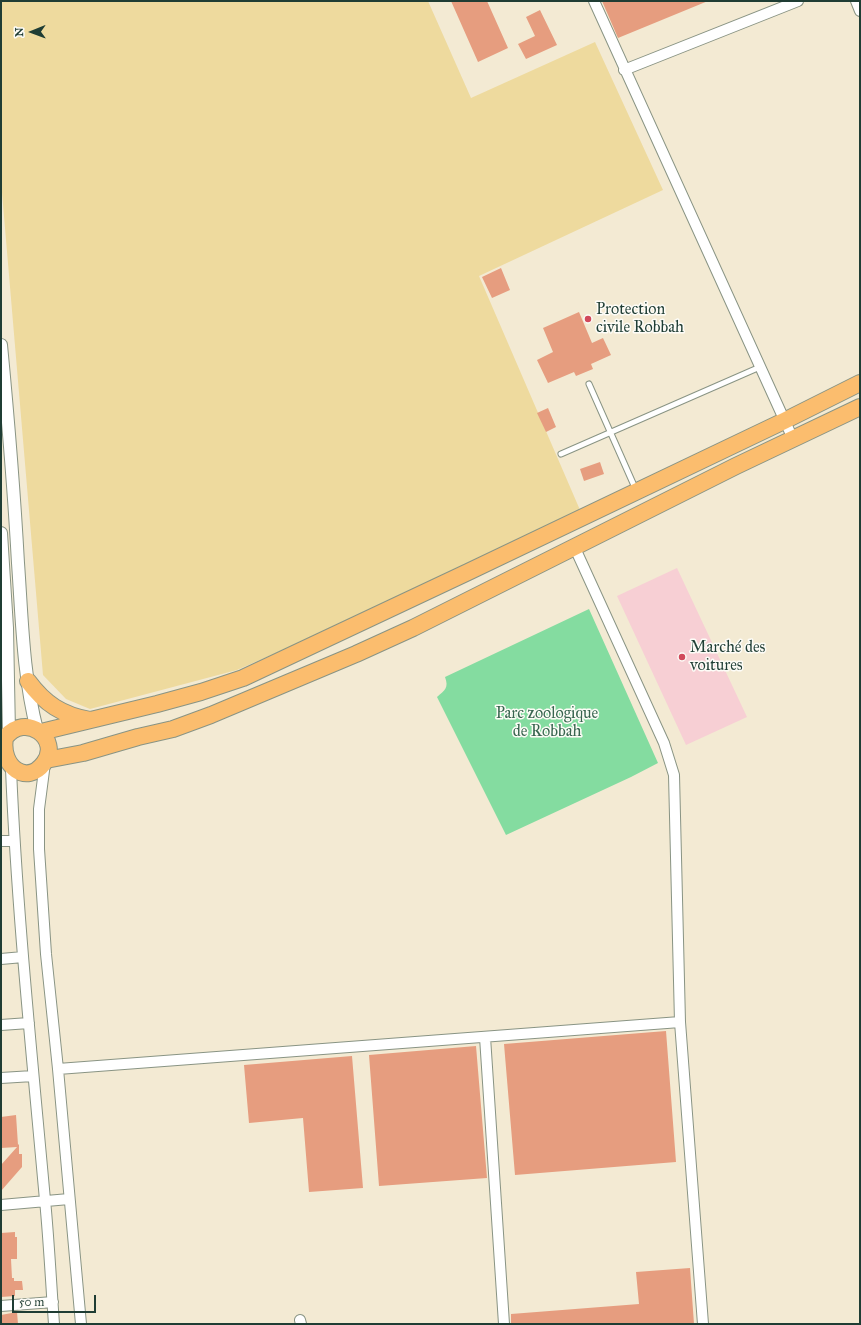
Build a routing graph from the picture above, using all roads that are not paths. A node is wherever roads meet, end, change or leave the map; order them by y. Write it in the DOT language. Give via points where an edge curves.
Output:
graph roads {
  1 [pos="594,1"];
  2 [pos="798,1"];
  3 [pos="856,1"];
  4 [pos="860,11"];
  5 [pos="624,70"];
  6 [pos="1,345"];
  7 [pos="760,367"];
  8 [pos="860,383"];
  9 [pos="589,384"];
  10 [pos="860,407"];
  11 [pos="784,421"];
  12 [pos="610,432"];
  13 [pos="793,439"];
  14 [pos="561,454"];
  15 [pos="637,491"];
  16 [pos="1,533"];
  17 [pos="574,546"];
  18 [pos="4,629"];
  19 [pos="28,681"];
  20 [pos="94,720"];
  21 [pos="39,731"];
  22 [pos="5,737"];
  23 [pos="45,761"];
  24 [pos="8,768"];
  25 [pos="1,841"];
  26 [pos="14,841"];
  27 [pos="23,957"];
  28 [pos="1,959"];
  29 [pos="680,1022"];
  30 [pos="29,1023"];
  31 [pos="1,1025"];
  32 [pos="485,1037"];
  33 [pos="58,1070"];
  34 [pos="33,1076"];
  35 [pos="1,1078"];
  36 [pos="69,1199"];
  37 [pos="45,1202"];
  38 [pos="1,1205"];
  39 [pos="53,1302"];
  40 [pos="1,1306"];
  41 [pos="54,1324"];
  42 [pos="81,1324"];
  43 [pos="504,1324"];
  44 [pos="704,1324"];
  1 -- 5 [label="street"];
  2 -- 5 [label="street"];
  3 -- 4 [label="street"];
  5 -- 7 [label="street"];
  6 -- 19 [label="street"];
  7 -- 11 [label="street"];
  7 -- 12 [label="lane"];
  8 -- 11 [label="highway"];
  9 -- 12 [label="lane"];
  10 -- 13 [label="highway"];
  11 -- 13 [label="street"];
  11 -- 15 [label="highway"];
  12 -- 14 [label="lane"];
  12 -- 15 [label="lane"];
  13 -- 17 [label="highway"];
  15 -- 20 [label="highway" via="243,678 201,692"];
  16 -- 18 [label="street"];
  17 -- 23 [label="highway" via="364,651 211,715 83,753"];
  17 -- 29 [label="street" via="664,743 674,775"];
  18 -- 22 [label="street"];
  19 -- 20 [label="highway" via="37,694 56,708 78,718"];
  19 -- 21 [label="street" via="31,708"];
  20 -- 21 [label="highway"];
  21 -- 22 [label="highway" via="31,727 20,727"];
  21 -- 23 [label="highway" via="45,737 48,748"];
  22 -- 24 [label="highway" via="2,750"];
  23 -- 24 [label="highway" via="29,773"];
  23 -- 33 [label="street" via="39,809 39,849 46,954"];
  24 -- 26 [label="street"];
  25 -- 26 [label="street"];
  26 -- 27 [label="street"];
  27 -- 28 [label="street"];
  27 -- 30 [label="street"];
  29 -- 32 [label="street"];
  29 -- 44 [label="street"];
  30 -- 31 [label="street"];
  30 -- 34 [label="street"];
  32 -- 33 [label="street"];
  32 -- 43 [label="street"];
  33 -- 36 [label="street"];
  34 -- 35 [label="street"];
  34 -- 37 [label="street"];
  36 -- 37 [label="street"];
  36 -- 42 [label="street"];
  37 -- 38 [label="street"];
  37 -- 39 [label="street"];
  39 -- 40 [label="street"];
  39 -- 41 [label="street"];
}
